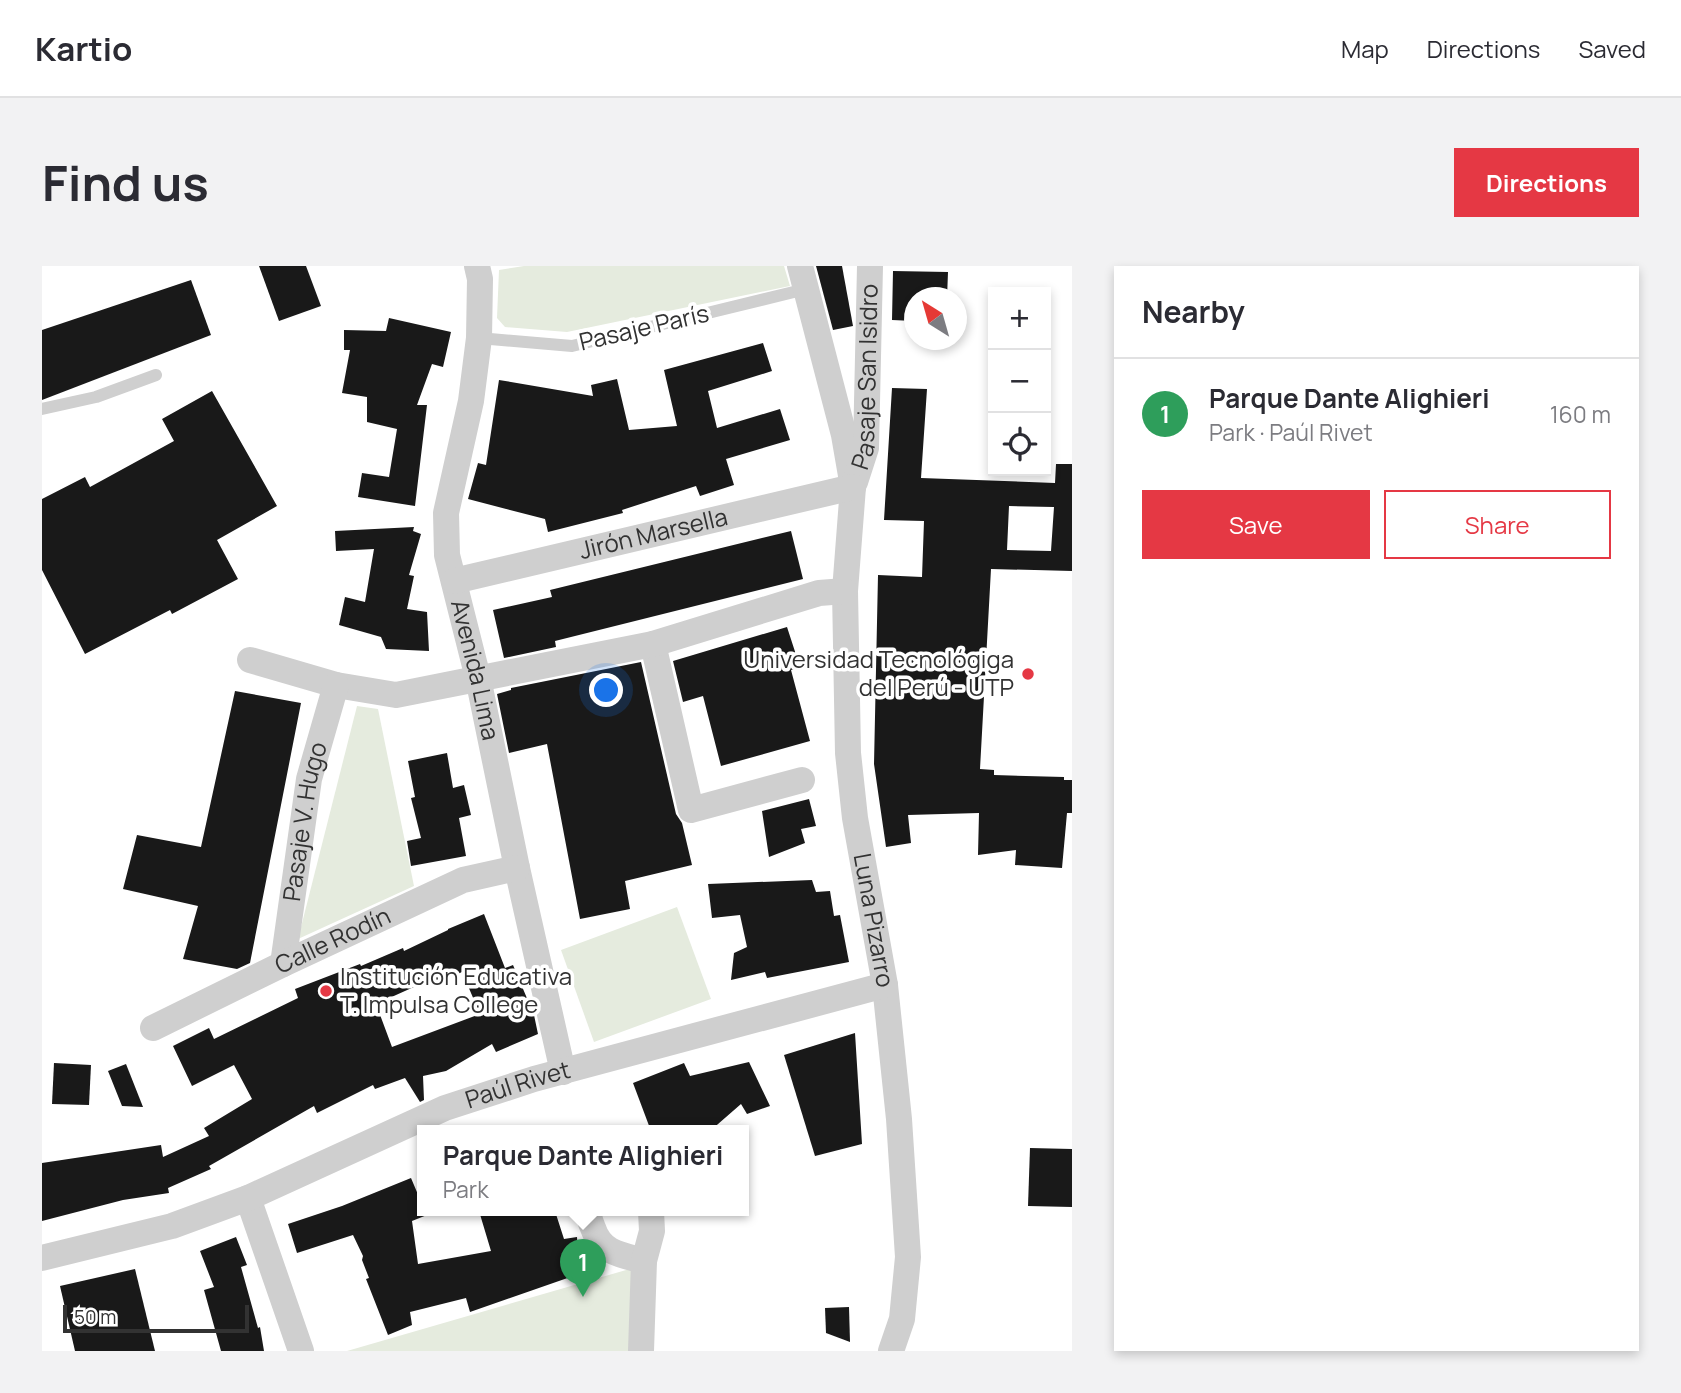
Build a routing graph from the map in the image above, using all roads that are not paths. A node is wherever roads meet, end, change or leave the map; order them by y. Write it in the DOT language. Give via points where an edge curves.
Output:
graph roads {
  1 [pos="477,266"];
  2 [pos="870,266"];
  3 [pos="803,278"];
  4 [pos="478,338"];
  5 [pos="156,375"];
  6 [pos="42,409"];
  7 [pos="853,487"];
  8 [pos="454,581"];
  9 [pos="845,591"];
  10 [pos="653,645"];
  11 [pos="250,660"];
  12 [pos="478,678"];
  13 [pos="336,685"];
  14 [pos="802,780"];
  15 [pos="517,869"];
  16 [pos="283,964"];
  17 [pos="885,985"];
  18 [pos="153,1028"];
  19 [pos="563,1072"];
  20 [pos="248,1198"];
  21 [pos="589,1216"];
  22 [pos="651,1216"];
  23 [pos="42,1258"];
  24 [pos="644,1262"];
  25 [pos="301,1351"];
  26 [pos="641,1351"];
  27 [pos="891,1351"];
  1 -- 4 [label="street, Avenida Lima"];
  2 -- 7 [label="street, Pasaje San Isidro" via="866,448"];
  3 -- 4 [label="lane, Pasaje París" via="572,346"];
  3 -- 7 [label="street"];
  4 -- 8 [label="street, Avenida Lima" via="471,401 446,513 447,555"];
  5 -- 6 [label="lane" via="96,397"];
  7 -- 8 [label="street, Jirón Marsella"];
  7 -- 9 [label="street, Luna Pizarro"];
  8 -- 12 [label="street, Avenida Lima"];
  9 -- 10 [label="street" via="819,593"];
  9 -- 17 [label="street, Luna Pizarro" via="848,753"];
  10 -- 12 [label="street"];
  10 -- 14 [label="street" via="691,810"];
  11 -- 13 [label="street"];
  12 -- 13 [label="street" via="396,695"];
  12 -- 15 [label="street, Avenida Lima"];
  13 -- 16 [label="street, Pasaje V. Hugo" via="309,779"];
  15 -- 16 [label="street, Calle Rodín" via="463,880"];
  15 -- 19 [label="street, Avenida Lima"];
  16 -- 18 [label="street, Calle Rodín"];
  17 -- 19 [label="street, Paúl Rivet"];
  17 -- 27 [label="street, Luna Pizarro" via="908,1257 902,1319"];
  19 -- 20 [label="street, Paúl Rivet" via="445,1108"];
  20 -- 23 [label="street, Paúl Rivet" via="172,1226"];
  20 -- 25 [label="street"];
  21 -- 24 [label="street" via="597,1240 612,1252"];
  22 -- 24 [label="street"];
  24 -- 26 [label="street"];
}
